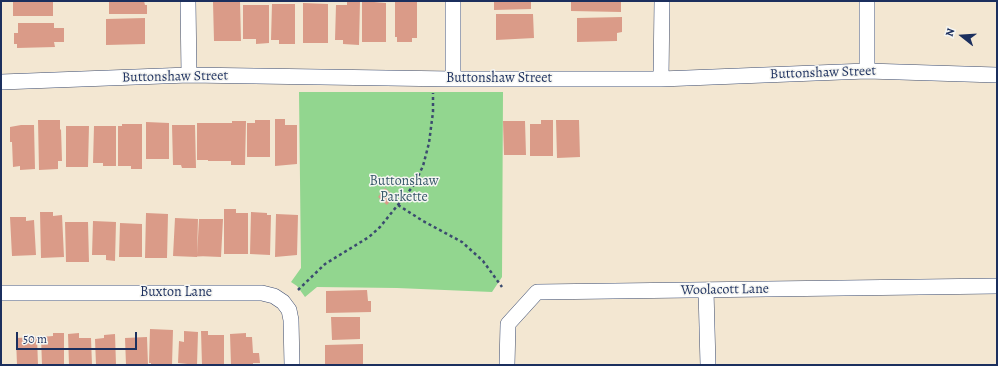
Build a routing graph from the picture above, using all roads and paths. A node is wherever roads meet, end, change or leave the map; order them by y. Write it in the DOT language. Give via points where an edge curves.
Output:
graph roads {
  1 [pos="188,1"];
  2 [pos="453,1"];
  3 [pos="662,1"];
  4 [pos="867,1"];
  5 [pos="867,71"];
  6 [pos="997,75"];
  7 [pos="188,76"];
  8 [pos="661,78"];
  9 [pos="453,79"];
  10 [pos="1,82"];
  11 [pos="433,93"];
  12 [pos="398,205"];
  13 [pos="502,286"];
  14 [pos="997,286"];
  15 [pos="298,290"];
  16 [pos="706,290"];
  17 [pos="1,293"];
  18 [pos="292,365"];
  19 [pos="507,365"];
  20 [pos="708,365"];
  1 -- 7 [label="street"];
  2 -- 9 [label="street"];
  3 -- 8 [label="street"];
  4 -- 5 [label="street"];
  5 -- 6 [label="street, Buttonshaw Street"];
  5 -- 8 [label="street, Buttonshaw Street"];
  7 -- 9 [label="street, Buttonshaw Street"];
  7 -- 10 [label="street, Buttonshaw Street"];
  8 -- 9 [label="street, Buttonshaw Street"];
  11 -- 12 [label="path" via="429,142 423,166 414,185"];
  12 -- 13 [label="path" via="462,242 483,261"];
  12 -- 15 [label="path" via="369,237 325,264"];
  14 -- 16 [label="street, Woolacott Lane"];
  16 -- 19 [label="street, Woolacott Lane" via="537,292 508,324"];
  16 -- 20 [label="street"];
  17 -- 18 [label="street, Buxton Lane" via="262,293 274,296 289,310"];
}
